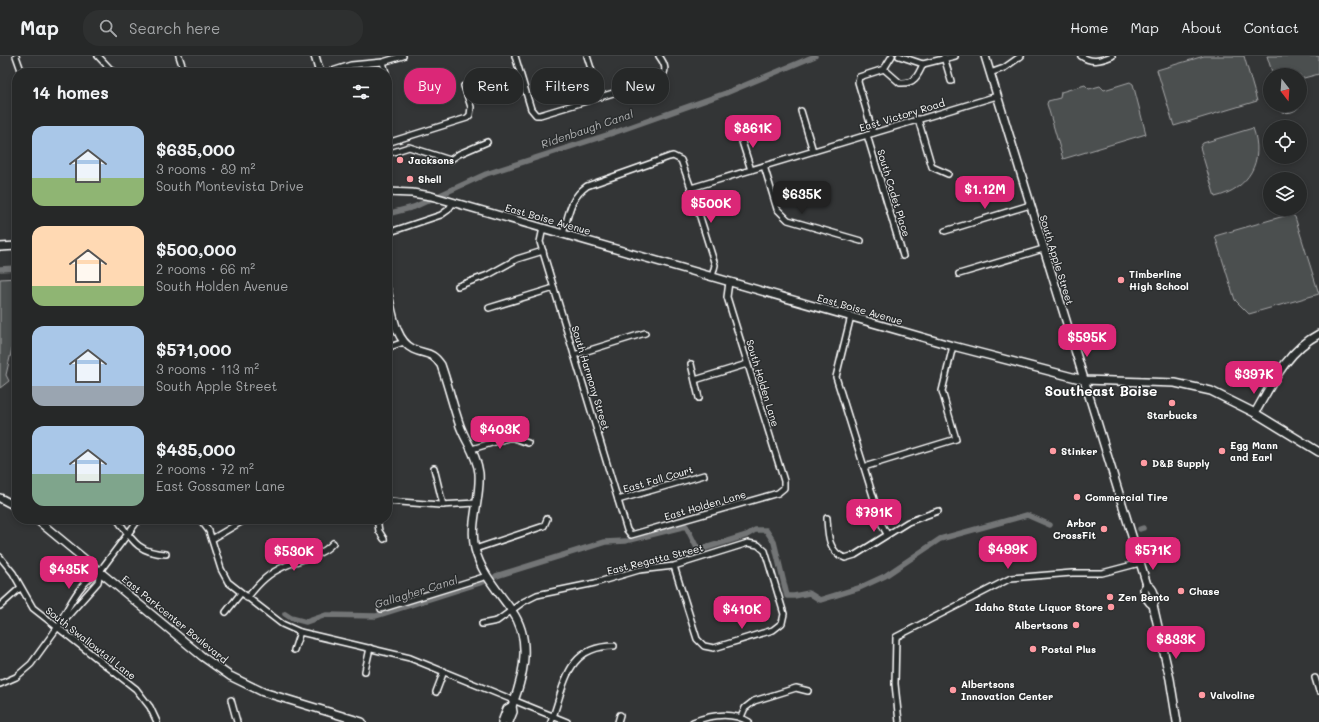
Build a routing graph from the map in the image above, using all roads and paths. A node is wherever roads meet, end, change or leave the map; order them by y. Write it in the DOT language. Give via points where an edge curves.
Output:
graph roads {
  1 [pos="16,56"];
  2 [pos="98,56"];
  3 [pos="180,56"];
  4 [pos="315,56"];
  5 [pos="403,56"];
  6 [pos="515,56"];
  7 [pos="587,56"];
  8 [pos="659,56"];
  9 [pos="892,56"];
  10 [pos="899,56"];
  11 [pos="955,56"];
  12 [pos="985,56"];
  13 [pos="1021,56"];
  14 [pos="1081,56"];
  15 [pos="1112,56"];
  16 [pos="944,57"];
  17 [pos="383,62"];
  18 [pos="923,64"];
  19 [pos="20,68"];
  20 [pos="109,68"];
  21 [pos="184,68"];
  22 [pos="319,68"];
  23 [pos="344,68"];
  24 [pos="385,68"];
  25 [pos="591,68"];
  26 [pos="884,69"];
  27 [pos="990,73"];
  28 [pos="951,81"];
  29 [pos="998,96"];
  30 [pos="604,97"];
  31 [pos="470,104"];
  32 [pos="581,104"];
  33 [pos="801,111"];
  34 [pos="918,119"];
  35 [pos="740,132"];
  36 [pos="873,133"];
  37 [pos="867,135"];
  38 [pos="392,142"];
  39 [pos="487,142"];
  40 [pos="812,151"];
  41 [pos="392,152"];
  42 [pos="764,166"];
  43 [pos="751,170"];
  44 [pos="948,174"];
  45 [pos="691,188"];
  46 [pos="392,192"];
  47 [pos="453,203"];
  48 [pos="1030,205"];
  49 [pos="543,228"];
  50 [pos="392,231"];
  51 [pos="946,231"];
  52 [pos="563,234"];
  53 [pos="860,241"];
  54 [pos="12,246"];
  55 [pos="0,247"];
  56 [pos="1043,249"];
  57 [pos="543,251"];
  58 [pos="903,256"];
  59 [pos="959,274"];
  60 [pos="712,277"];
  61 [pos="729,282"];
  62 [pos="458,286"];
  63 [pos="554,288"];
  64 [pos="392,307"];
  65 [pos="489,308"];
  66 [pos="851,316"];
  67 [pos="645,333"];
  68 [pos="1319,334"];
  69 [pos="404,342"];
  70 [pos="392,346"];
  71 [pos="953,346"];
  72 [pos="574,355"];
  73 [pos="690,364"];
  74 [pos="748,364"];
  75 [pos="695,380"];
  76 [pos="1084,380"];
  77 [pos="699,398"];
  78 [pos="1255,413"];
  79 [pos="528,443"];
  80 [pos="472,449"];
  81 [pos="1319,452"];
  82 [pos="864,467"];
  83 [pos="434,468"];
  84 [pos="704,475"];
  85 [pos="784,488"];
  86 [pos="0,498"];
  87 [pos="618,500"];
  88 [pos="392,501"];
  89 [pos="476,503"];
  90 [pos="12,504"];
  91 [pos="442,505"];
  92 [pos="938,511"];
  93 [pos="827,518"];
  94 [pos="547,519"];
  95 [pos="42,524"];
  96 [pos="121,524"];
  97 [pos="135,524"];
  98 [pos="204,524"];
  99 [pos="238,524"];
  100 [pos="378,524"];
  101 [pos="128,532"];
  102 [pos="629,534"];
  103 [pos="888,534"];
  104 [pos="212,539"];
  105 [pos="384,539"];
  106 [pos="333,543"];
  107 [pos="475,549"];
  108 [pos="166,554"];
  109 [pos="0,557"];
  110 [pos="1140,563"];
  111 [pos="674,566"];
  112 [pos="100,572"];
  113 [pos="487,576"];
  114 [pos="20,588"];
  115 [pos="241,594"];
  116 [pos="247,598"];
  117 [pos="0,606"];
  118 [pos="380,609"];
  119 [pos="512,610"];
  120 [pos="226,612"];
  121 [pos="482,624"];
  122 [pos="57,628"];
  123 [pos="300,632"];
  124 [pos="614,646"];
  125 [pos="370,648"];
  126 [pos="294,650"];
  127 [pos="444,670"];
  128 [pos="365,671"];
  129 [pos="1315,678"];
  130 [pos="0,684"];
  131 [pos="808,691"];
  132 [pos="1319,691"];
  133 [pos="436,692"];
  134 [pos="231,700"];
  135 [pos="513,703"];
  136 [pos="620,715"];
  137 [pos="741,717"];
  138 [pos="552,720"];
  139 [pos="157,722"];
  140 [pos="237,722"];
  141 [pos="362,722"];
  142 [pos="502,722"];
  143 [pos="509,722"];
  144 [pos="566,722"];
  145 [pos="618,722"];
  146 [pos="693,722"];
  147 [pos="749,722"];
  148 [pos="898,722"];
  149 [pos="1177,722"];
  1 -- 19 [label="street"];
  2 -- 20 [label="street"];
  3 -- 21 [label="street"];
  4 -- 22 [label="street"];
  5 -- 17 [label="street"];
  6 -- 32 [label="street" via="531,109 536,115 545,115"];
  7 -- 25 [label="street"];
  8 -- 30 [label="street" via="665,69 660,79"];
  9 -- 26 [label="street"];
  10 -- 18 [label="street"];
  11 -- 16 [label="street"];
  12 -- 27 [label="street, South Apple Street"];
  13 -- 27 [label="street" via="1004,68"];
  14 -- 15 [label="street" via="1088,61"];
  16 -- 18 [label="street"];
  16 -- 28 [label="street"];
  17 -- 23 [label="street"];
  17 -- 24 [label="street"];
  18 -- 26 [label="street" via="917,77 908,84 900,83"];
  26 -- 36 [label="street" via="859,77 858,82"];
  27 -- 29 [label="street, South Apple Street"];
  29 -- 34 [label="street, East Victory Road"];
  29 -- 48 [label="street, South Apple Street"];
  31 -- 38 [label="street" via="470,115 467,118"];
  33 -- 40 [label="street"];
  34 -- 36 [label="street, East Victory Road"];
  34 -- 44 [label="street" via="932,167"];
  35 -- 43 [label="street"];
  36 -- 37 [label="street, East Victory Road"];
  37 -- 40 [label="street, East Victory Road"];
  37 -- 58 [label="street, South Cadet Place"];
  39 -- 41 [label="street" via="450,160 410,147"];
  40 -- 42 [label="street, East Victory Road"];
  42 -- 43 [label="street, East Victory Road"];
  42 -- 53 [label="street" via="776,209 788,220"];
  43 -- 45 [label="street, East Victory Road"];
  45 -- 52 [label="street" via="682,160 669,156 587,186 578,192 572,202"];
  45 -- 60 [label="street" via="715,265"];
  46 -- 47 [label="street, East Boise Avenue" via="431,196"];
  47 -- 49 [label="street, East Boise Avenue"];
  47 -- 50 [label="street" via="441,214"];
  48 -- 51 [label="street"];
  48 -- 56 [label="street, South Apple Street"];
  49 -- 52 [label="street, East Boise Avenue"];
  49 -- 57 [label="street, South Harmony Street" via="540,242"];
  52 -- 60 [label="street, East Boise Avenue"];
  54 -- 55 [label="street"];
  56 -- 59 [label="street"];
  56 -- 76 [label="street, South Apple Street"];
  57 -- 62 [label="street" via="517,259 488,275"];
  57 -- 63 [label="street, South Harmony Street"];
  60 -- 61 [label="street, East Boise Avenue"];
  61 -- 66 [label="street, East Boise Avenue"];
  61 -- 74 [label="street, South Holden Lane" via="727,297"];
  63 -- 65 [label="street"];
  63 -- 72 [label="street, South Harmony Street"];
  64 -- 69 [label="street"];
  66 -- 71 [label="street, East Boise Avenue"];
  66 -- 82 [label="street" via="836,377"];
  67 -- 72 [label="street"];
  68 -- 78 [label="street" via="1299,347 1288,359"];
  69 -- 70 [label="street"];
  69 -- 80 [label="street" via="413,349 436,357 442,365 460,428"];
  71 -- 76 [label="street, East Boise Avenue"];
  71 -- 82 [label="street" via="942,391 956,439"];
  72 -- 87 [label="street, South Harmony Street"];
  73 -- 75 [label="street"];
  74 -- 75 [label="street"];
  74 -- 85 [label="street, South Holden Lane"];
  75 -- 77 [label="street"];
  76 -- 78 [label="street, East Boise Avenue" via="1175,383 1211,391"];
  76 -- 110 [label="street, South Apple Street"];
  78 -- 81 [label="street, East Boise Avenue"];
  79 -- 80 [label="street" via="508,438"];
  80 -- 89 [label="street" via="479,472"];
  82 -- 103 [label="street" via="882,525"];
  83 -- 91 [label="street"];
  84 -- 87 [label="street, East Fall Court"];
  85 -- 102 [label="street, East Holden Lane" via="778,493 635,535"];
  86 -- 90 [label="street"];
  87 -- 102 [label="street, South Harmony Street"];
  88 -- 91 [label="street"];
  89 -- 91 [label="street"];
  89 -- 107 [label="street"];
  92 -- 103 [label="street" via="908,522"];
  93 -- 103 [label="street" via="832,547 835,553 845,558 855,555"];
  94 -- 107 [label="street" via="544,526"];
  95 -- 112 [label="street, East Parkcenter Boulevard"];
  96 -- 101 [label="street"];
  97 -- 101 [label="street"];
  98 -- 104 [label="street"];
  99 -- 104 [label="street"];
  100 -- 105 [label="street"];
  101 -- 108 [label="street" via="143,550"];
  101 -- 112 [label="street"];
  104 -- 115 [label="street" via="225,577"];
  106 -- 116 [label="street" via="327,550 279,569 264,579"];
  107 -- 113 [label="street"];
  109 -- 114 [label="street, South Swallowtail Lane" via="13,573"];
  110 -- 148 [label="street" via="1102,573 1011,578 896,637 895,684"];
  110 -- 149 [label="street, South Apple Street" via="1147,585 1155,596 1153,605"];
  111 -- 111 [label="street, East Regatta Street" via="697,639 704,646 714,648 774,630 782,623 784,614 765,551 758,545 748,543"];
  111 -- 119 [label="street, East Regatta Street" via="639,570 595,583 548,592 530,598"];
  112 -- 122 [label="street" via="98,582"];
  112 -- 122 [label="street" via="90,576 72,600"];
  112 -- 141 [label="street, East Parkcenter Boulevard" via="203,657 230,676 263,692"];
  113 -- 118 [label="street"];
  113 -- 119 [label="street"];
  114 -- 117 [label="street"];
  114 -- 122 [label="street, South Swallowtail Lane" via="33,608"];
  115 -- 116 [label="street"];
  115 -- 120 [label="street"];
  116 -- 123 [label="street" via="282,624"];
  119 -- 121 [label="street, East Regatta Street" via="497,621"];
  119 -- 135 [label="street" via="521,628 525,655 523,676"];
  122 -- 130 [label="street" via="24,671 16,678"];
  122 -- 139 [label="street, South Swallowtail Lane" via="136,689 150,706"];
  123 -- 125 [label="street"];
  123 -- 126 [label="street"];
  124 -- 138 [label="street" via="596,648 577,661 565,677"];
  125 -- 127 [label="street"];
  125 -- 128 [label="street"];
  127 -- 133 [label="street"];
  127 -- 135 [label="street"];
  129 -- 132 [label="street"];
  131 -- 137 [label="street" via="796,688 754,701 745,708"];
  134 -- 140 [label="street"];
  135 -- 138 [label="street"];
  135 -- 142 [label="street"];
  135 -- 143 [label="street"];
  136 -- 145 [label="street"];
  137 -- 146 [label="street" via="711,716"];
  137 -- 147 [label="street"];
  138 -- 144 [label="street"];
}
